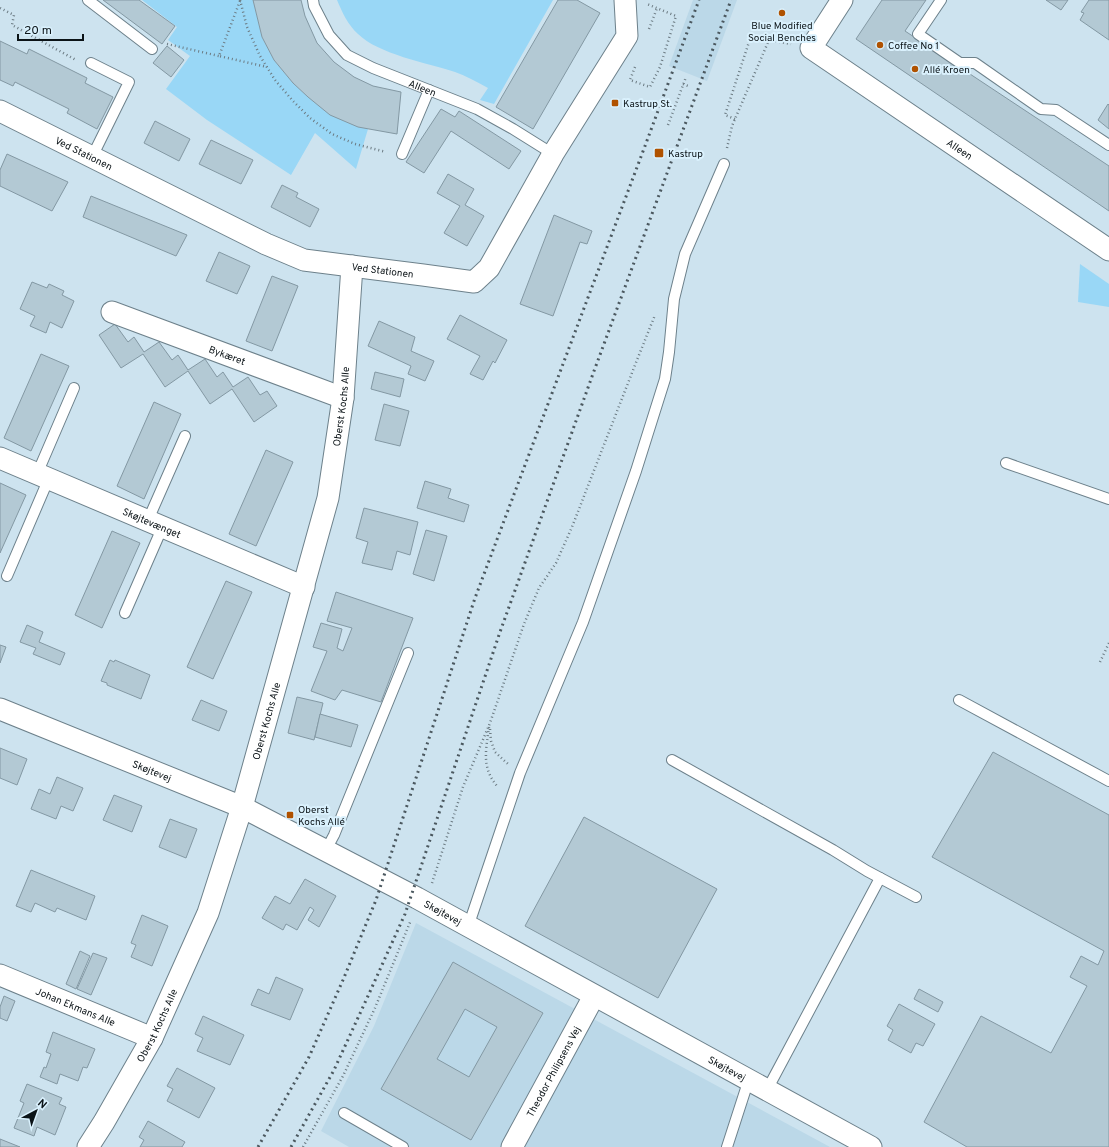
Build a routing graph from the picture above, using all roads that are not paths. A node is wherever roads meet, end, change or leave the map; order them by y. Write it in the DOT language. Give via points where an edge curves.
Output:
graph roads {
  1 [pos="88,0"];
  2 [pos="313,0"];
  3 [pos="842,0"];
  4 [pos="940,0"];
  5 [pos="634,1"];
  6 [pos="152,49"];
  7 [pos="91,63"];
  8 [pos="429,90"];
  9 [pos="0,111"];
  10 [pos="1109,145"];
  11 [pos="402,154"];
  12 [pos="553,154"];
  13 [pos="92,157"];
  14 [pos="724,164"];
  15 [pos="1109,250"];
  16 [pos="352,266"];
  17 [pos="112,312"];
  18 [pos="74,388"];
  19 [pos="343,398"];
  20 [pos="185,436"];
  21 [pos="0,458"];
  22 [pos="1006,463"];
  23 [pos="43,476"];
  24 [pos="1109,499"];
  25 [pos="155,523"];
  26 [pos="7,576"];
  27 [pos="304,586"];
  28 [pos="125,613"];
  29 [pos="408,653"];
  30 [pos="959,700"];
  31 [pos="0,709"];
  32 [pos="672,760"];
  33 [pos="1109,781"];
  34 [pos="242,807"];
  35 [pos="326,850"];
  36 [pos="880,878"];
  37 [pos="916,897"];
  38 [pos="468,927"];
  39 [pos="0,975"];
  40 [pos="594,996"];
  41 [pos="152,1038"];
  42 [pos="749,1079"];
  43 [pos="767,1090"];
  44 [pos="344,1113"];
  45 [pos="88,1147"];
  46 [pos="403,1147"];
  47 [pos="512,1147"];
  48 [pos="727,1147"];
  49 [pos="870,1147"];
  1 -- 6 [label="lane"];
  2 -- 8 [label="lane, Alleen" via="329,35 347,55 372,68"];
  3 -- 15 [label="street, Alleen" via="811,48"];
  4 -- 10 [label="lane" via="918,34 960,63 975,63 1041,109 1056,110"];
  5 -- 12 [label="street, Ved Stationen" via="627,36"];
  7 -- 13 [label="lane" via="129,82"];
  8 -- 11 [label="lane"];
  8 -- 12 [label="lane, Alleen" via="477,109"];
  9 -- 13 [label="street, Ved Stationen"];
  12 -- 16 [label="street, Ved Stationen" via="490,268 474,282"];
  13 -- 16 [label="street, Ved Stationen" via="266,244 304,260"];
  14 -- 38 [label="lane" via="685,254 674,299 665,379 636,471 583,622 520,773"];
  16 -- 19 [label="street, Oberst Kochs Alle"];
  17 -- 19 [label="street, Bykæret"];
  18 -- 23 [label="lane"];
  19 -- 27 [label="street, Oberst Kochs Alle" via="328,498"];
  20 -- 25 [label="lane"];
  21 -- 23 [label="street, Skøjtevænget"];
  22 -- 24 [label="lane"];
  23 -- 25 [label="street, Skøjtevænget"];
  23 -- 26 [label="lane"];
  25 -- 27 [label="street, Skøjtevænget"];
  25 -- 28 [label="lane"];
  27 -- 34 [label="street, Oberst Kochs Alle"];
  29 -- 35 [label="lane"];
  30 -- 33 [label="lane"];
  31 -- 34 [label="street, Skøjtevej"];
  32 -- 36 [label="lane"];
  34 -- 35 [label="street, Skøjtevej"];
  34 -- 41 [label="street, Oberst Kochs Alle" via="208,913"];
  35 -- 38 [label="street, Skøjtevej"];
  36 -- 37 [label="lane"];
  36 -- 43 [label="lane"];
  38 -- 40 [label="street, Skøjtevej"];
  39 -- 41 [label="street, Johan Ekmans Alle"];
  40 -- 42 [label="street, Skøjtevej"];
  40 -- 47 [label="street, Theodor Philipsens Vej"];
  41 -- 45 [label="street, Oberst Kochs Alle"];
  42 -- 43 [label="street, Skøjtevej"];
  42 -- 48 [label="lane"];
  43 -- 49 [label="street, Skøjtevej"];
  44 -- 46 [label="lane"];
}
